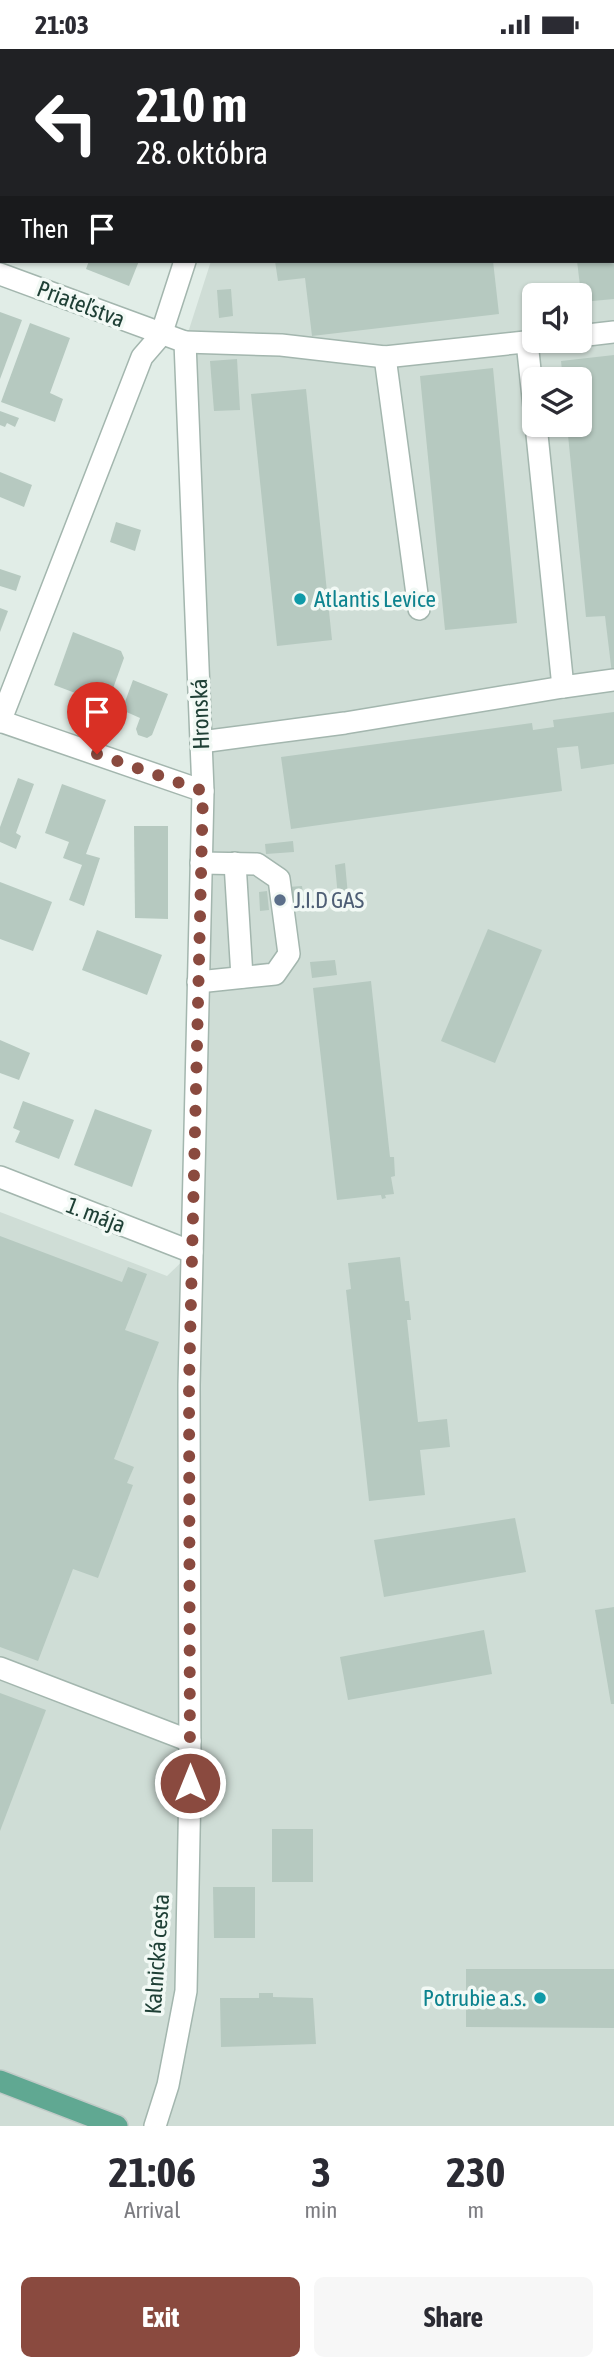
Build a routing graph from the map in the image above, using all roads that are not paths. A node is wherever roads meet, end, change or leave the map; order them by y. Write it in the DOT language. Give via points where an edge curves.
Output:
graph roads {
  1 [pos="184,263"];
  2 [pos="0,274"];
  3 [pos="614,332"];
  4 [pos="161,335"];
  5 [pos="592,335"];
  6 [pos="185,342"];
  7 [pos="522,343"];
  8 [pos="385,357"];
  9 [pos="537,437"];
  10 [pos="418,609"];
  11 [pos="614,680"];
  12 [pos="563,687"];
  13 [pos="0,722"];
  14 [pos="201,742"];
  15 [pos="203,791"];
  16 [pos="201,863"];
  17 [pos="235,863"];
  18 [pos="242,977"];
  19 [pos="198,982"];
  20 [pos="0,1177"];
  21 [pos="192,1252"];
  22 [pos="0,1668"];
  23 [pos="191,1741"];
  24 [pos="190,1783"];
  25 [pos="0,2081"];
  26 [pos="117,2126"];
  27 [pos="155,2126"];
  1 -- 4 [label="street"];
  2 -- 4 [label="street, Priateľstva"];
  3 -- 5 [label="street"];
  4 -- 6 [label="street"];
  4 -- 13 [label="street" via="142,357"];
  6 -- 8 [label="street" via="281,345"];
  6 -- 14 [label="street, Hronská"];
  7 -- 8 [label="street"];
  8 -- 10 [label="street"];
  9 -- 12 [label="street"];
  11 -- 12 [label="street"];
  12 -- 14 [label="street"];
  13 -- 15 [label="street"];
  14 -- 15 [label="street, Hronská"];
  15 -- 16 [label="street, Hronská"];
  16 -- 17 [label="street"];
  16 -- 19 [label="street, Hronská"];
  17 -- 18 [label="street"];
  17 -- 18 [label="street" via="257,863 279,880 289,954 275,974"];
  18 -- 19 [label="street"];
  19 -- 21 [label="street, Hronská"];
  20 -- 21 [label="street, 1. mája"];
  21 -- 23 [label="street, Hronská"];
  22 -- 23 [label="street"];
  23 -- 24 [label="street, Hronská"];
  24 -- 27 [label="street, Kalnická cesta" via="186,1991"];
  25 -- 26 [label="main road"];
}
